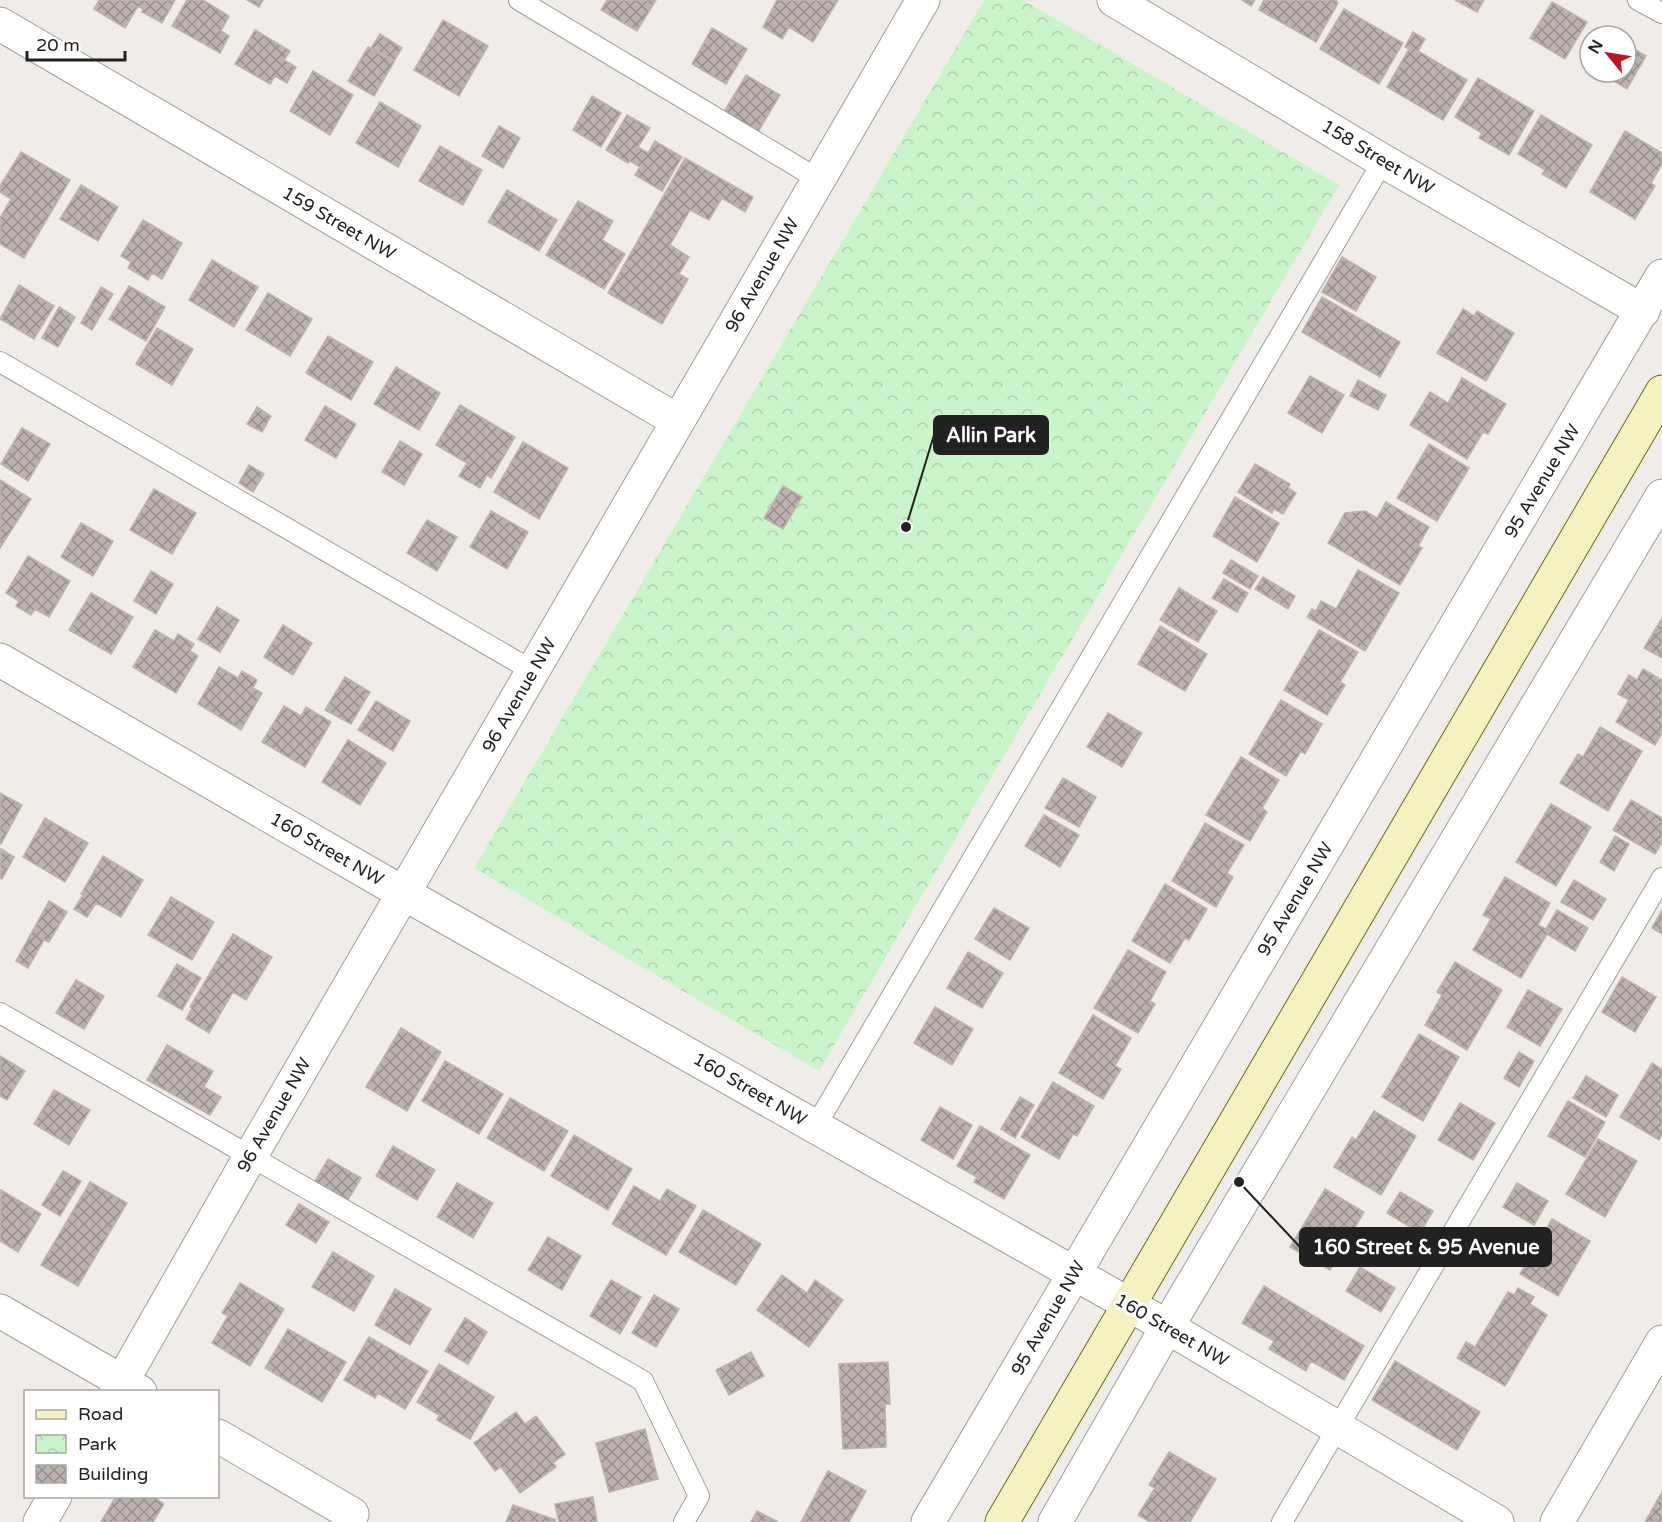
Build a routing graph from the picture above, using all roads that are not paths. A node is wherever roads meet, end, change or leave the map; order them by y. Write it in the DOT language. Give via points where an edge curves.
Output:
graph roads {
  1 [pos="519,0"];
  2 [pos="923,0"];
  3 [pos="1114,0"];
  4 [pos="1638,0"];
  5 [pos="1662,14"];
  6 [pos="0,24"];
  7 [pos="1383,161"];
  8 [pos="818,179"];
  9 [pos="1662,276"];
  10 [pos="1643,311"];
  11 [pos="0,362"];
  12 [pos="1662,392"];
  13 [pos="678,421"];
  14 [pos="1662,496"];
  15 [pos="0,660"];
  16 [pos="533,671"];
  17 [pos="1662,878"];
  18 [pos="403,893"];
  19 [pos="0,1013"];
  20 [pos="815,1126"];
  21 [pos="250,1157"];
  22 [pos="1073,1273"];
  23 [pos="1130,1305"];
  24 [pos="0,1311"];
  25 [pos="1167,1327"];
  26 [pos="1662,1342"];
  27 [pos="126,1388"];
  28 [pos="1338,1428"];
  29 [pos="219,1437"];
  30 [pos="54,1498"];
  31 [pos="352,1514"];
  32 [pos="40,1522"];
  33 [pos="684,1522"];
  34 [pos="928,1522"];
  35 [pos="1002,1522"];
  36 [pos="1055,1522"];
  37 [pos="1282,1522"];
  38 [pos="1497,1522"];
  39 [pos="1557,1522"];
  1 -- 8 [label="lane"];
  2 -- 8 [label="street, 96 Avenue NW"];
  3 -- 7 [label="street, 158 Street NW"];
  4 -- 5 [label="lane"];
  6 -- 13 [label="street, 159 Street NW"];
  7 -- 10 [label="street, 158 Street NW"];
  7 -- 20 [label="lane"];
  8 -- 13 [label="street, 96 Avenue NW"];
  9 -- 10 [label="street, 95 Avenue NW"];
  10 -- 22 [label="street, 95 Avenue NW"];
  11 -- 16 [label="lane"];
  12 -- 23 [label="main road"];
  13 -- 16 [label="street, 96 Avenue NW"];
  14 -- 25 [label="street"];
  15 -- 18 [label="street, 160 Street NW"];
  16 -- 18 [label="street, 96 Avenue NW"];
  17 -- 28 [label="lane"];
  18 -- 20 [label="street, 160 Street NW"];
  18 -- 21 [label="street, 96 Avenue NW"];
  19 -- 21 [label="lane"];
  20 -- 22 [label="street, 160 Street NW"];
  21 -- 27 [label="street, 96 Avenue NW"];
  21 -- 33 [label="lane" via="643,1381 699,1496"];
  22 -- 23 [label="street, 160 Street NW"];
  22 -- 34 [label="street, 95 Avenue NW"];
  23 -- 25 [label="street, 160 Street NW"];
  23 -- 35 [label="main road"];
  24 -- 27 [label="street"];
  25 -- 28 [label="street, 160 Street NW"];
  25 -- 36 [label="street"];
  26 -- 39 [label="street"];
  28 -- 37 [label="lane"];
  28 -- 38 [label="street, 160 Street NW"];
  29 -- 31 [label="street"];
  30 -- 32 [label="street"];
}
